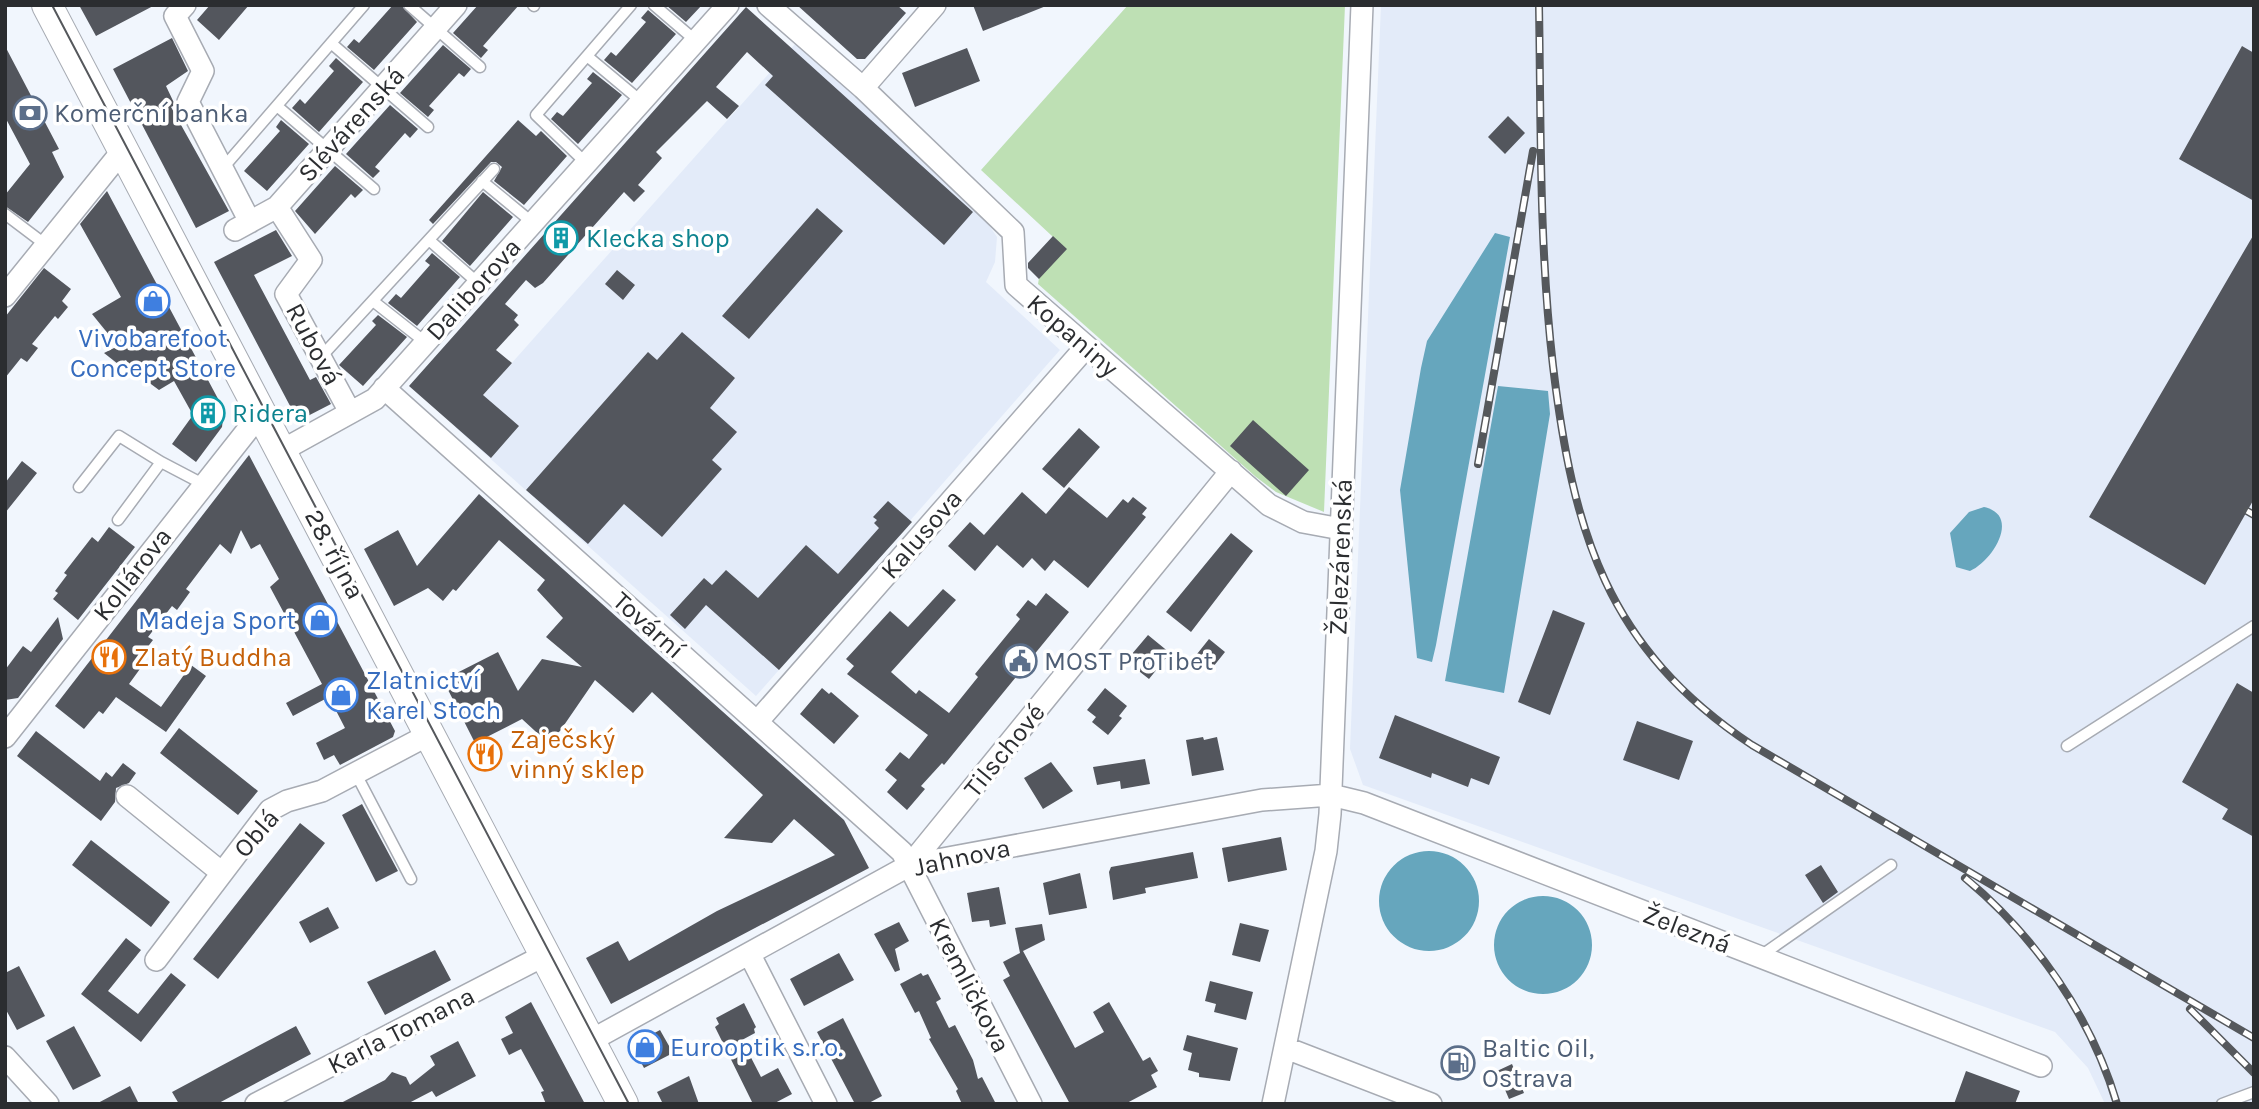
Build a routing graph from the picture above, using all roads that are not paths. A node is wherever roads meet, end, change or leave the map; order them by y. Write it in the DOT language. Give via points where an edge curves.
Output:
graph roads {
  1 [pos="47,5"];
  2 [pos="364,5"];
  3 [pos="409,5"];
  4 [pos="456,5"];
  5 [pos="631,5"];
  6 [pos="654,5"];
  7 [pos="728,5"];
  8 [pos="768,5"];
  9 [pos="935,5"];
  10 [pos="1362,5"];
  11 [pos="180,11"];
  12 [pos="436,29"];
  13 [pos="696,41"];
  14 [pos="331,43"];
  15 [pos="587,56"];
  16 [pos="480,67"];
  17 [pos="382,88"];
  18 [pos="863,88"];
  19 [pos="642,102"];
  20 [pos="276,106"];
  21 [pos="428,127"];
  22 [pos="123,150"];
  23 [pos="328,150"];
  24 [pos="586,163"];
  25 [pos="223,168"];
  26 [pos="494,169"];
  27 [pos="482,181"];
  28 [pos="374,189"];
  29 [pos="277,207"];
  30 [pos="5,214"];
  31 [pos="533,223"];
  32 [pos="429,240"];
  33 [pos="46,245"];
  34 [pos="478,283"];
  35 [pos="5,296"];
  36 [pos="373,301"];
  37 [pos="425,342"];
  38 [pos="1086,347"];
  39 [pos="320,358"];
  40 [pos="384,388"];
  41 [pos="350,412"];
  42 [pos="261,413"];
  43 [pos="281,451"];
  44 [pos="161,462"];
  45 [pos="1231,471"];
  46 [pos="203,484"];
  47 [pos="79,487"];
  48 [pos="118,520"];
  49 [pos="1341,529"];
  50 [pos="2254,626"];
  51 [pos="757,722"];
  52 [pos="9,725"];
  53 [pos="430,734"];
  54 [pos="2067,746"];
  55 [pos="356,774"];
  56 [pos="1331,795"];
  57 [pos="127,796"];
  58 [pos="910,865"];
  59 [pos="1891,865"];
  60 [pos="222,873"];
  61 [pos="411,879"];
  62 [pos="750,955"];
  63 [pos="545,956"];
  64 [pos="1759,957"];
  65 [pos="156,960"];
  66 [pos="590,1041"];
  67 [pos="1286,1048"];
  68 [pos="5,1057"];
  69 [pos="2041,1066"];
  70 [pos="2254,1092"];
  71 [pos="48,1104"];
  72 [pos="256,1104"];
  73 [pos="623,1104"];
  74 [pos="826,1104"];
  75 [pos="1031,1104"];
  76 [pos="1273,1104"];
  77 [pos="1431,1104"];
  78 [pos="2222,1104"];
  1 -- 22 [label="main road, 28. října"];
  2 -- 14 [label="lane"];
  3 -- 12 [label="lane"];
  4 -- 12 [label="street, Slévárenská"];
  5 -- 15 [label="lane"];
  6 -- 13 [label="lane"];
  7 -- 13 [label="street, Daliborova"];
  8 -- 18 [label="street, Kopaniny"];
  9 -- 18 [label="street"];
  10 -- 49 [label="street, Železárenská"];
  11 -- 25 [label="street" via="203,71 188,102"];
  12 -- 16 [label="lane"];
  12 -- 17 [label="street, Slévárenská"];
  13 -- 19 [label="street, Daliborova"];
  14 -- 17 [label="lane"];
  14 -- 20 [label="lane"];
  15 -- 19 [label="lane"];
  15 -- 24 [label="lane" via="536,115"];
  17 -- 21 [label="lane"];
  17 -- 23 [label="street, Slévárenská"];
  18 -- 38 [label="street, Kopaniny" via="1013,232 1016,285"];
  19 -- 24 [label="street, Daliborova"];
  20 -- 23 [label="lane"];
  20 -- 25 [label="lane"];
  22 -- 33 [label="street"];
  22 -- 42 [label="main road, 28. října"];
  23 -- 28 [label="lane"];
  23 -- 29 [label="street, Slévárenská"];
  24 -- 31 [label="street, Daliborova"];
  25 -- 29 [label="street, Slévárenská" via="243,226"];
  26 -- 27 [label="lane"];
  27 -- 31 [label="lane"];
  27 -- 32 [label="lane"];
  29 -- 39 [label="street, Rubová" via="311,260 286,295"];
  30 -- 33 [label="lane"];
  31 -- 34 [label="street, Daliborova"];
  32 -- 34 [label="lane"];
  32 -- 36 [label="lane"];
  33 -- 35 [label="street"];
  34 -- 37 [label="street, Daliborova"];
  36 -- 37 [label="lane"];
  36 -- 39 [label="lane"];
  37 -- 40 [label="street, Daliborova"];
  38 -- 45 [label="street, Kopaniny"];
  38 -- 51 [label="street, Kalusova"];
  39 -- 41 [label="street, Rubová"];
  40 -- 41 [label="street, Daliborova" via="375,399"];
  40 -- 51 [label="street, Tovární"];
  41 -- 43 [label="street, Daliborova"];
  42 -- 43 [label="main road, 28. října"];
  42 -- 46 [label="street, Kollárova"];
  43 -- 53 [label="main road, 28. října"];
  44 -- 46 [label="lane"];
  44 -- 47 [label="lane" via="119,436"];
  44 -- 48 [label="lane"];
  45 -- 49 [label="street, Kopaniny" via="1281,512 1314,525"];
  45 -- 58 [label="street, Tilschové"];
  46 -- 52 [label="street, Kollárova"];
  49 -- 56 [label="street, Železárenská"];
  50 -- 54 [label="lane"];
  51 -- 58 [label="street, Tovární" via="902,852"];
  53 -- 55 [label="street, Oblá"];
  53 -- 63 [label="main road, 28. října"];
  55 -- 60 [label="street, Oblá" via="270,810"];
  55 -- 61 [label="lane"];
  56 -- 58 [label="street, Jahnova" via="1262,800"];
  56 -- 64 [label="street, Železná" via="1364,803"];
  56 -- 67 [label="street, Železárenská" via="1326,851"];
  57 -- 60 [label="street"];
  58 -- 62 [label="street, Jahnova"];
  58 -- 75 [label="street, Kremličkova"];
  59 -- 64 [label="lane"];
  60 -- 65 [label="street, Oblá"];
  62 -- 66 [label="street, Jahnova"];
  62 -- 74 [label="street"];
  63 -- 66 [label="main road, 28. října"];
  63 -- 72 [label="street, Karla Tomana"];
  64 -- 69 [label="street, Železná"];
  66 -- 73 [label="main road, 28. října"];
  67 -- 76 [label="street, Železárenská"];
  67 -- 77 [label="street"];
  68 -- 71 [label="street"];
  70 -- 78 [label="lane"];
}
